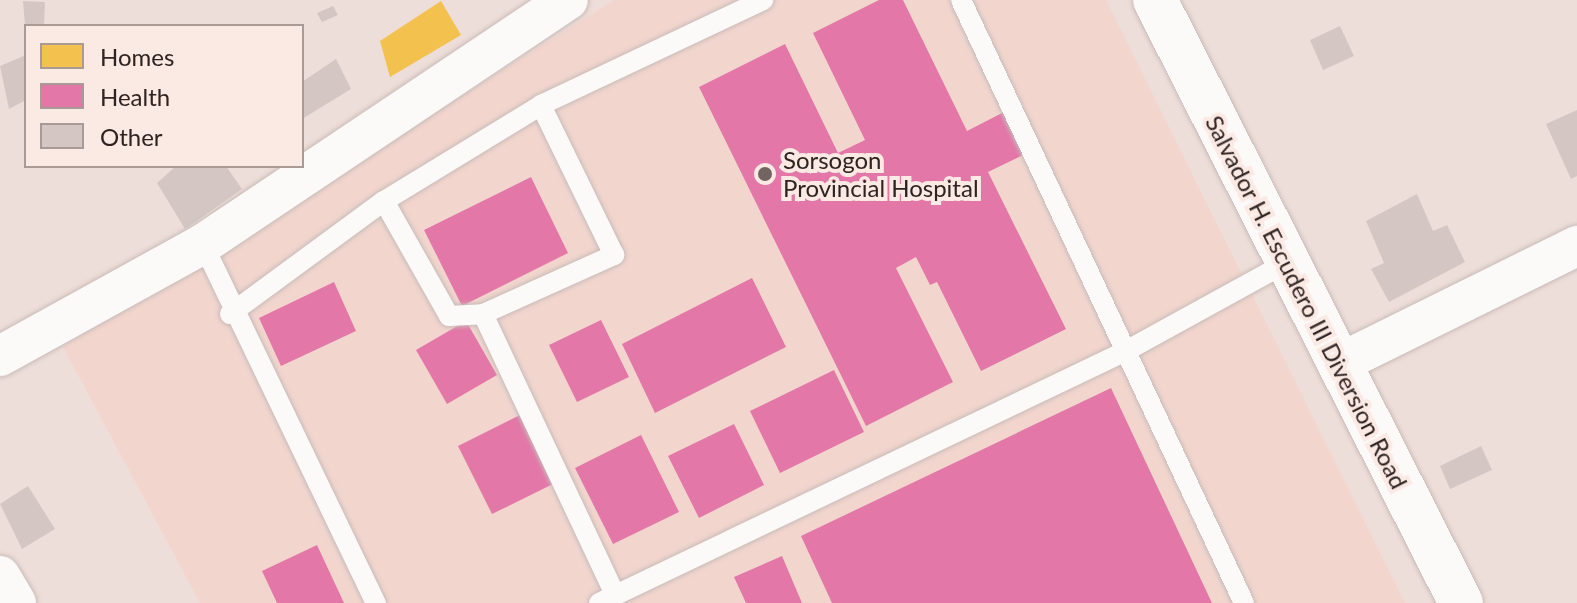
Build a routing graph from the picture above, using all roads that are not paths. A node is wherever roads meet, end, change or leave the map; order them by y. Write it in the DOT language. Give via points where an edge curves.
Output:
graph roads {
  1 [pos="568,0"];
  2 [pos="763,0"];
  3 [pos="961,0"];
  4 [pos="1155,0"];
  5 [pos="541,105"];
  6 [pos="384,201"];
  7 [pos="203,244"];
  8 [pos="1577,246"];
  9 [pos="1286,263"];
  10 [pos="230,314"];
  11 [pos="483,314"];
  12 [pos="1126,351"];
  13 [pos="0,356"];
  14 [pos="1338,364"];
  15 [pos="0,576"];
  16 [pos="607,599"];
  17 [pos="16,603"];
  18 [pos="376,603"];
  19 [pos="1244,603"];
  20 [pos="1461,603"];
  1 -- 7 [label="street"];
  2 -- 5 [label="lane"];
  3 -- 12 [label="lane"];
  4 -- 9 [label="highway, Salvador H. Escudero III Diversion Road"];
  5 -- 6 [label="lane"];
  5 -- 11 [label="lane" via="614,255"];
  6 -- 10 [label="lane"];
  6 -- 11 [label="lane" via="449,316"];
  7 -- 10 [label="lane"];
  7 -- 13 [label="street"];
  8 -- 14 [label="street"];
  9 -- 12 [label="lane"];
  9 -- 14 [label="highway, Salvador H. Escudero III Diversion Road"];
  10 -- 18 [label="lane"];
  11 -- 16 [label="lane"];
  12 -- 16 [label="lane"];
  12 -- 19 [label="lane"];
  14 -- 20 [label="highway, Salvador H. Escudero III Diversion Road"];
  15 -- 17 [label="street"];
}
